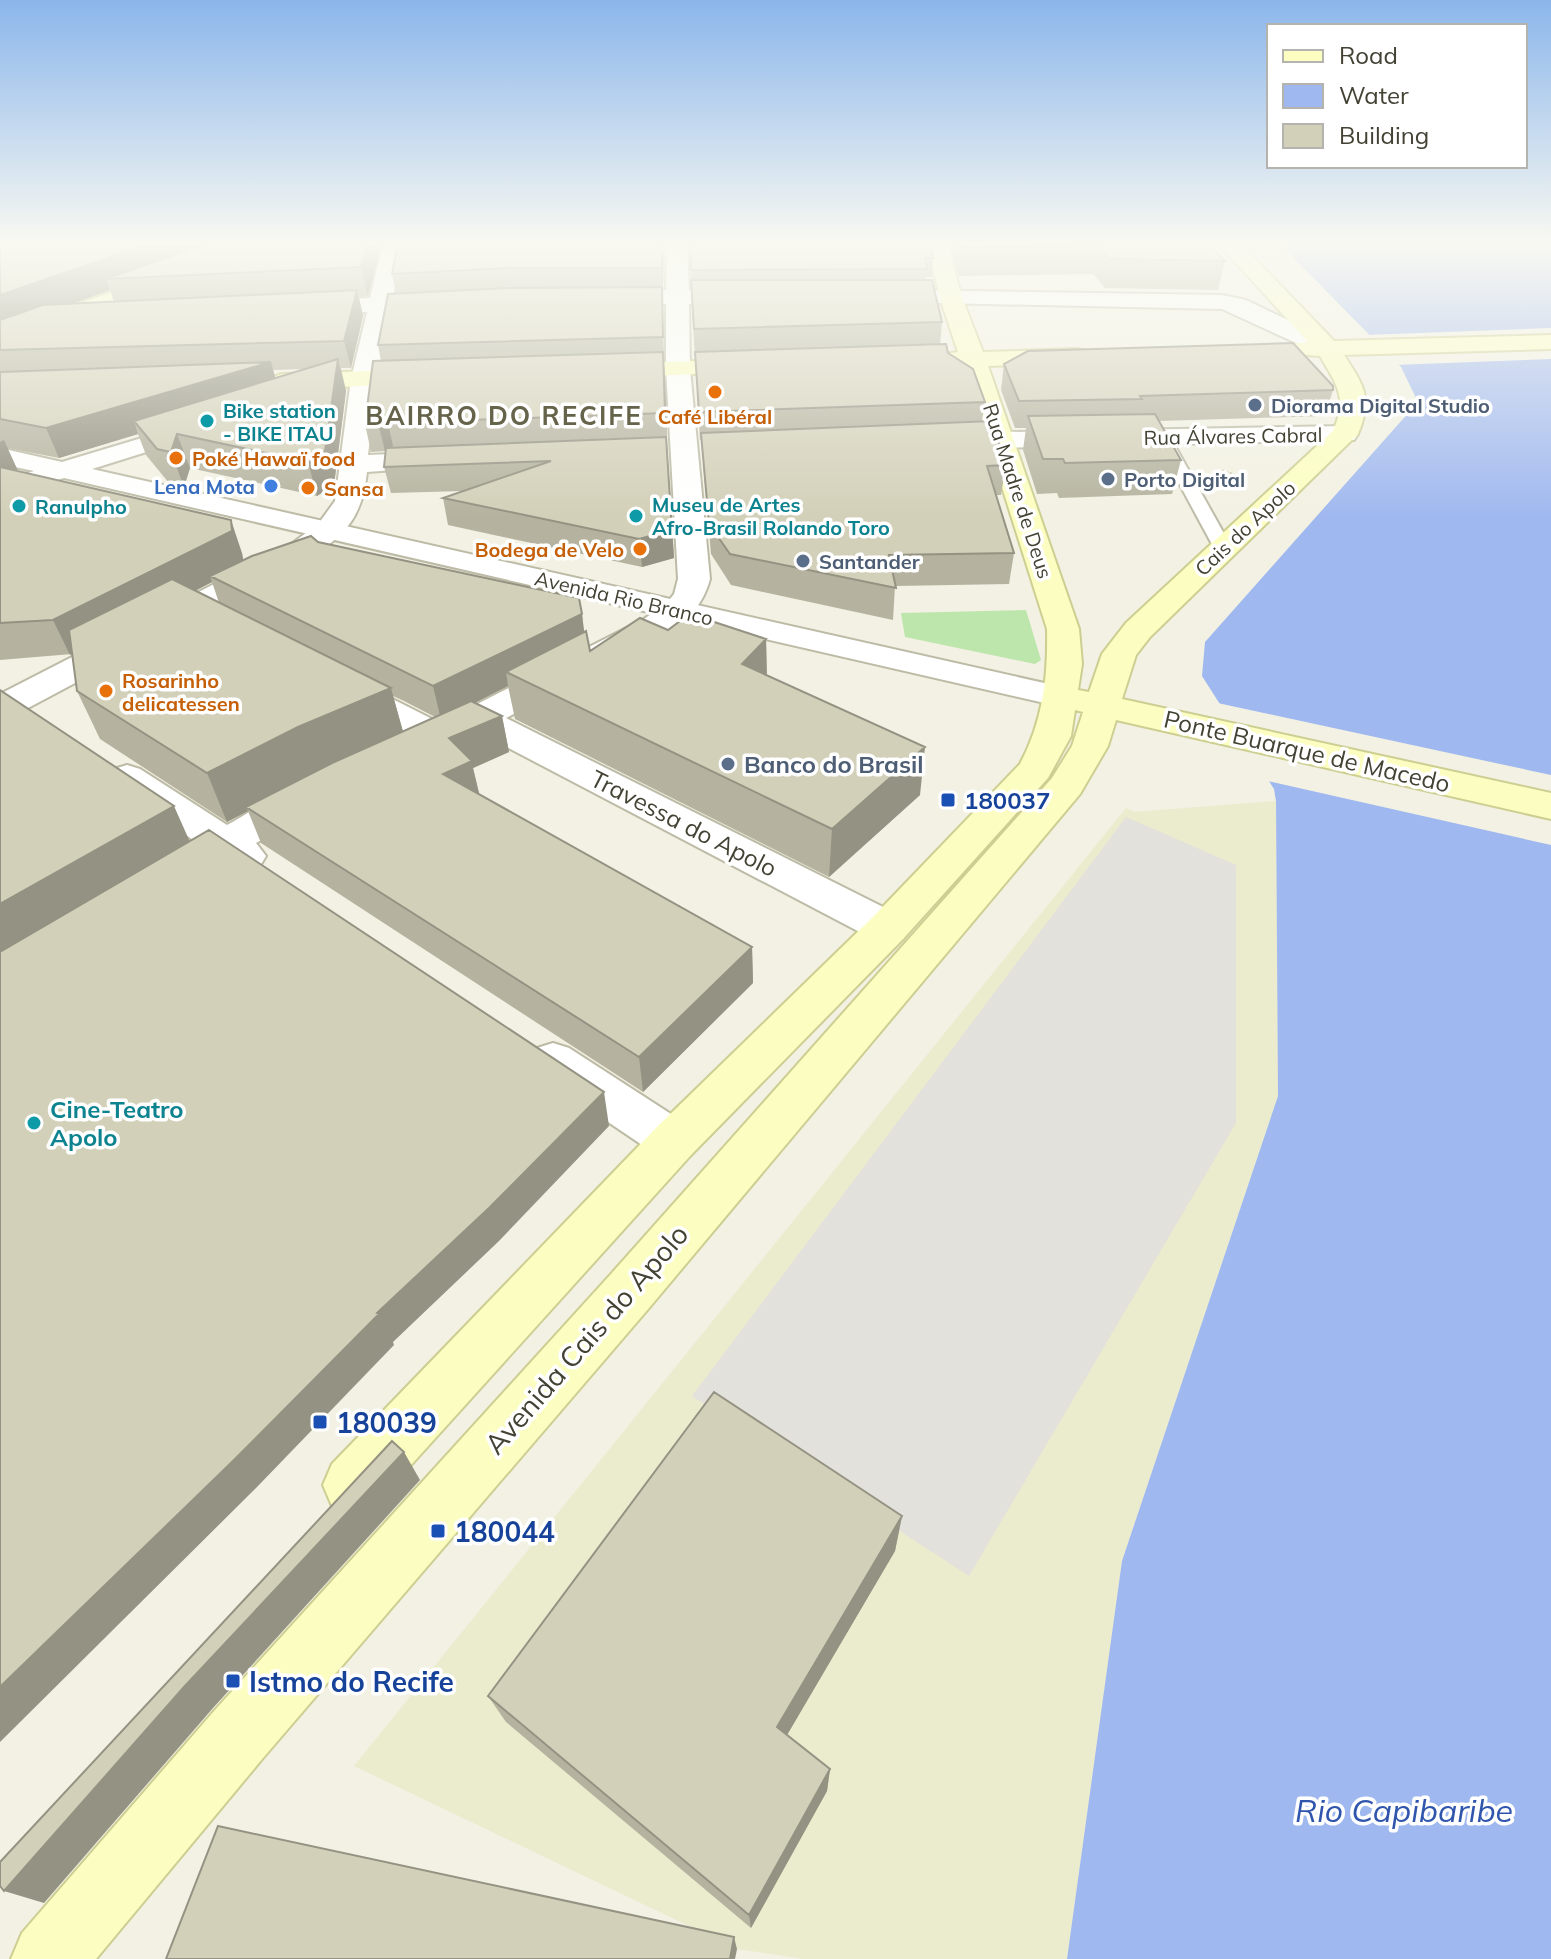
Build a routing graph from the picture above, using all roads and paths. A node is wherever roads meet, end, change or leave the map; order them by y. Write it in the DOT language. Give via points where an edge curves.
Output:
graph roads {
  1 [pos="372,334"];
  2 [pos="677,334"];
  3 [pos="964,334"];
  4 [pos="1299,334"];
  5 [pos="1314,334"];
  6 [pos="1551,342"];
  7 [pos="1327,348"];
  8 [pos="1281,350"];
  9 [pos="1096,356"];
  10 [pos="973,359"];
  11 [pos="926,361"];
  12 [pos="786,365"];
  13 [pos="678,369"];
  14 [pos="583,372"];
  15 [pos="458,376"];
  16 [pos="356,380"];
  17 [pos="255,382"];
  18 [pos="270,404"];
  19 [pos="212,423"];
  20 [pos="1345,434"];
  21 [pos="1162,437"];
  22 [pos="1002,439"];
  23 [pos="923,442"];
  24 [pos="717,450"];
  25 [pos="685,452"];
  26 [pos="654,453"];
  27 [pos="0,456"];
  28 [pos="464,460"];
  29 [pos="354,464"];
  30 [pos="67,470"];
  31 [pos="0,490"];
  32 [pos="331,531"];
  33 [pos="1223,548"];
  34 [pos="189,608"];
  35 [pos="678,610"];
  36 [pos="231,630"];
  37 [pos="315,673"];
  38 [pos="4,701"];
  39 [pos="1081,701"];
  40 [pos="480,719"];
  41 [pos="52,728"];
  42 [pos="440,737"];
  43 [pos="92,754"];
  44 [pos="399,756"];
  45 [pos="343,780"];
  46 [pos="1551,806"];
  47 [pos="225,841"];
  48 [pos="278,877"];
  49 [pos="143,890"];
  50 [pos="888,928"];
  51 [pos="516,1035"];
  52 [pos="674,1141"];
  53 [pos="325,1515"];
  54 [pos="48,1959"];
  1 -- 16 [label="street"];
  2 -- 13 [label="street"];
  3 -- 10 [label="main road, Rua Madre de Deus"];
  4 -- 7 [label="street"];
  5 -- 7 [label="main road"];
  6 -- 7 [label="main road"];
  7 -- 8 [label="main road"];
  7 -- 20 [label="main road" via="1355,400"];
  9 -- 10 [label="main road"];
  10 -- 11 [label="main road"];
  10 -- 22 [label="main road, Rua Madre de Deus"];
  12 -- 13 [label="main road"];
  13 -- 14 [label="main road"];
  13 -- 25 [label="street"];
  15 -- 16 [label="main road"];
  16 -- 17 [label="main road"];
  16 -- 18 [label="street"];
  16 -- 29 [label="street"];
  19 -- 30 [label="street"];
  20 -- 21 [label="street, Rua Álvares Cabral"];
  20 -- 33 [label="main road, Cais do Apolo"];
  21 -- 22 [label="street, Rua Álvares Cabral"];
  21 -- 33 [label="lane"];
  22 -- 23 [label="street, Rua Álvares Cabral"];
  22 -- 39 [label="main road, Rua Madre de Deus"];
  24 -- 25 [label="street"];
  25 -- 26 [label="street"];
  25 -- 35 [label="street" via="694,579"];
  27 -- 30 [label="street, Avenida Rio Branco"];
  28 -- 29 [label="street"];
  29 -- 32 [label="street" via="349,501"];
  30 -- 31 [label="street"];
  30 -- 32 [label="street, Avenida Rio Branco"];
  32 -- 34 [label="street"];
  32 -- 35 [label="street, Avenida Rio Branco"];
  33 -- 39 [label="main road, Cais do Apolo" via="1138,630"];
  34 -- 36 [label="street"];
  34 -- 38 [label="street"];
  35 -- 39 [label="street, Avenida Rio Branco"];
  35 -- 40 [label="street" via="622,646"];
  37 -- 42 [label="street"];
  38 -- 41 [label="street"];
  39 -- 46 [label="main road, Ponte Buarque de Macedo"];
  39 -- 50 [label="main road" via="1035,770"];
  39 -- 54 [label="main road, Avenida Cais do Apolo" via="1090,746 1067,785"];
  40 -- 42 [label="street"];
  40 -- 50 [label="street, Travessa do Apolo"];
  42 -- 44 [label="street"];
  43 -- 47 [label="street"];
  45 -- 47 [label="street"];
  47 -- 48 [label="street"];
  47 -- 49 [label="street"];
  50 -- 52 [label="main road"];
  51 -- 52 [label="street"];
  52 -- 53 [label="main road"];
}
